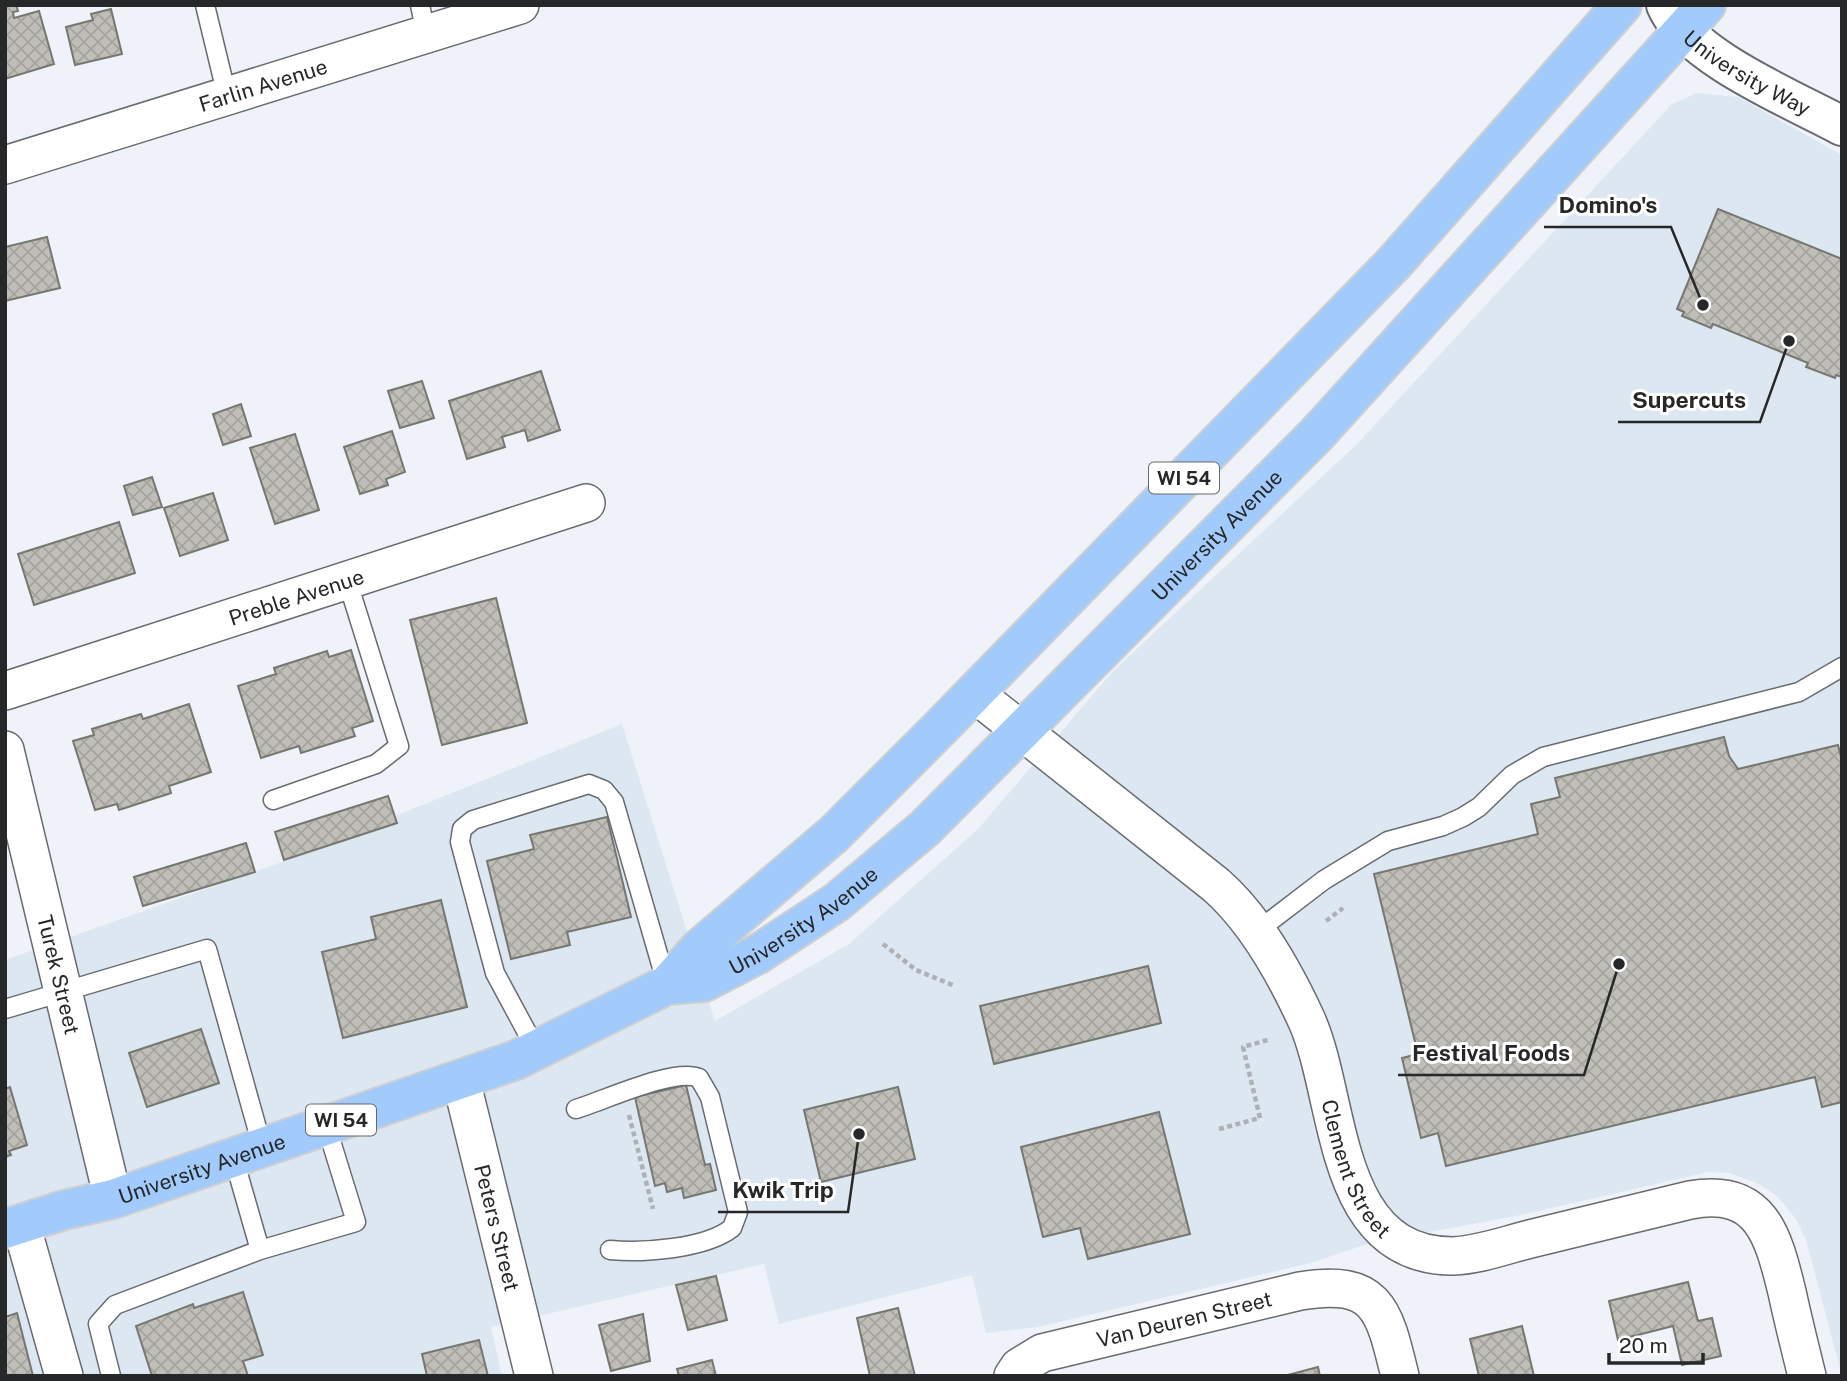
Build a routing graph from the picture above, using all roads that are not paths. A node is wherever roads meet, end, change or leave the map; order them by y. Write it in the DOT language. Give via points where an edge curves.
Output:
graph roads {
  1 [pos="205,5"];
  2 [pos="520,5"];
  3 [pos="1622,5"];
  4 [pos="1685,14"];
  5 [pos="423,20"];
  6 [pos="227,96"];
  7 [pos="1842,126"];
  8 [pos="5,165"];
  9 [pos="586,503"];
  10 [pos="347,580"];
  11 [pos="1842,667"];
  12 [pos="5,691"];
  13 [pos="974,693"];
  14 [pos="1022,733"];
  15 [pos="5,750"];
  16 [pos="273,800"];
  17 [pos="1256,932"];
  18 [pos="667,985"];
  19 [pos="63,990"];
  20 [pos="5,1009"];
  21 [pos="537,1051"];
  22 [pos="461,1080"];
  23 [pos="576,1109"];
  24 [pos="326,1125"];
  25 [pos="247,1151"];
  26 [pos="113,1199"];
  27 [pos="13,1227"];
  28 [pos="260,1250"];
  29 [pos="610,1250"];
  30 [pos="64,1376"];
  31 [pos="111,1376"];
  32 [pos="534,1376"];
  33 [pos="1013,1376"];
  34 [pos="1400,1376"];
  35 [pos="1807,1376"];
  1 -- 6 [label="lane"];
  2 -- 5 [label="street, Farlin Avenue"];
  3 -- 13 [label="main road, University Avenue / WI 54" via="1394,262"];
  4 -- 7 [label="main road, University Way" via="1728,64"];
  4 -- 14 [label="main road, University Avenue / WI 54" via="1317,434"];
  5 -- 6 [label="street, Farlin Avenue"];
  6 -- 8 [label="street, Farlin Avenue"];
  9 -- 10 [label="street, Preble Avenue"];
  10 -- 12 [label="street, Preble Avenue"];
  10 -- 16 [label="lane" via="399,746 376,764"];
  11 -- 17 [label="lane" via="1799,692 1543,757 1512,775 1463,817 1388,841 1324,880"];
  13 -- 14 [label="street, Clement Street"];
  13 -- 18 [label="main road, University Avenue / WI 54" via="860,809 706,943"];
  14 -- 17 [label="street, Clement Street" via="1216,885"];
  14 -- 18 [label="main road, University Avenue / WI 54" via="925,828 837,902 726,972 695,984"];
  15 -- 19 [label="street, Turek Street"];
  17 -- 35 [label="street, Clement Street" via="1307,1022 1352,1185 1383,1230 1413,1248 1455,1256 1690,1200 1730,1200 1752,1211 1771,1234"];
  18 -- 21 [label="main road, University Avenue / WI 54"];
  18 -- 21 [label="lane" via="614,802 604,790 589,784 473,820 462,829 460,842 495,973"];
  19 -- 20 [label="lane"];
  19 -- 25 [label="lane" via="207,949"];
  19 -- 26 [label="street, Turek Street"];
  21 -- 22 [label="main road, University Avenue / WI 54"];
  22 -- 24 [label="main road, University Avenue / WI 54"];
  22 -- 32 [label="street, Peters Street"];
  23 -- 29 [label="lane" via="668,1078 688,1074 699,1078 710,1097 738,1213 732,1228 717,1236 663,1251"];
  24 -- 25 [label="main road, University Avenue / WI 54"];
  24 -- 28 [label="lane" via="356,1222"];
  25 -- 26 [label="main road, University Avenue / WI 54"];
  25 -- 28 [label="lane"];
  26 -- 27 [label="main road, University Avenue / WI 54"];
  27 -- 30 [label="street"];
  28 -- 31 [label="lane" via="115,1305 98,1324"];
  33 -- 34 [label="street, Van Deuren Street" via="1042,1353 1300,1291 1339,1287 1363,1294 1374,1304 1386,1323"];
}
